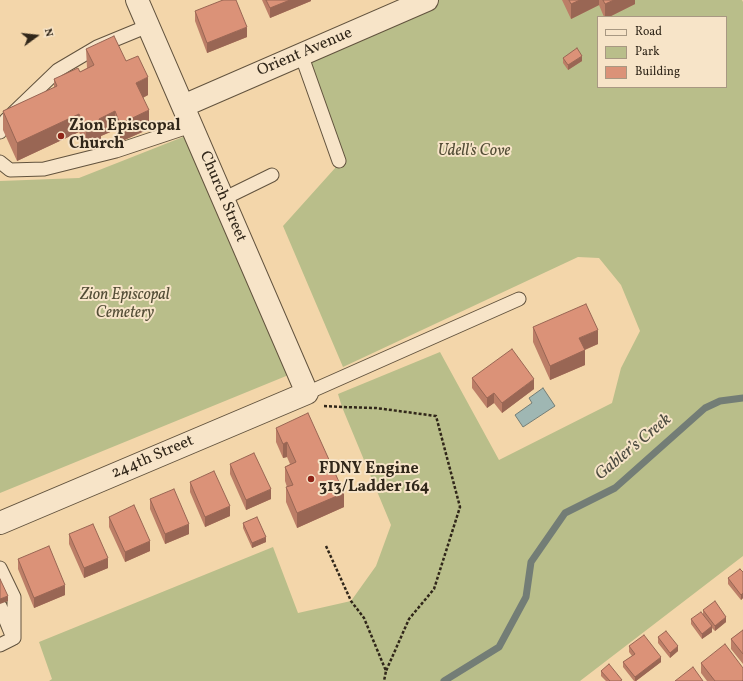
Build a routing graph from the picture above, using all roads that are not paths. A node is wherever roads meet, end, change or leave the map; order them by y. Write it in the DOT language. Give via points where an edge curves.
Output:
graph roads {
  1 [pos="137,0"];
  2 [pos="427,0"];
  3 [pos="148,26"];
  4 [pos="301,54"];
  5 [pos="183,106"];
  6 [pos="192,126"];
  7 [pos="0,132"];
  8 [pos="339,161"];
  9 [pos="0,162"];
  10 [pos="272,175"];
  11 [pos="223,198"];
  12 [pos="518,300"];
  13 [pos="313,399"];
  14 [pos="0,523"];
  15 [pos="0,568"];
  16 [pos="0,606"];
  17 [pos="14,638"];
  18 [pos="0,645"];
  1 -- 3 [label="street, Church Street"];
  2 -- 4 [label="street, Orient Avenue"];
  3 -- 5 [label="street, Church Street"];
  3 -- 7 [label="lane" via="97,47 58,70 6,120"];
  4 -- 5 [label="street, Orient Avenue"];
  4 -- 8 [label="lane"];
  5 -- 6 [label="street, Church Street"];
  6 -- 9 [label="lane" via="116,151 44,169 10,170"];
  6 -- 11 [label="street, Church Street"];
  10 -- 11 [label="lane"];
  11 -- 13 [label="street, Church Street"];
  12 -- 13 [label="lane"];
  13 -- 14 [label="street, 244th Street"];
  15 -- 17 [label="lane" via="14,597"];
  16 -- 17 [label="lane"];
  17 -- 18 [label="lane"];
}
